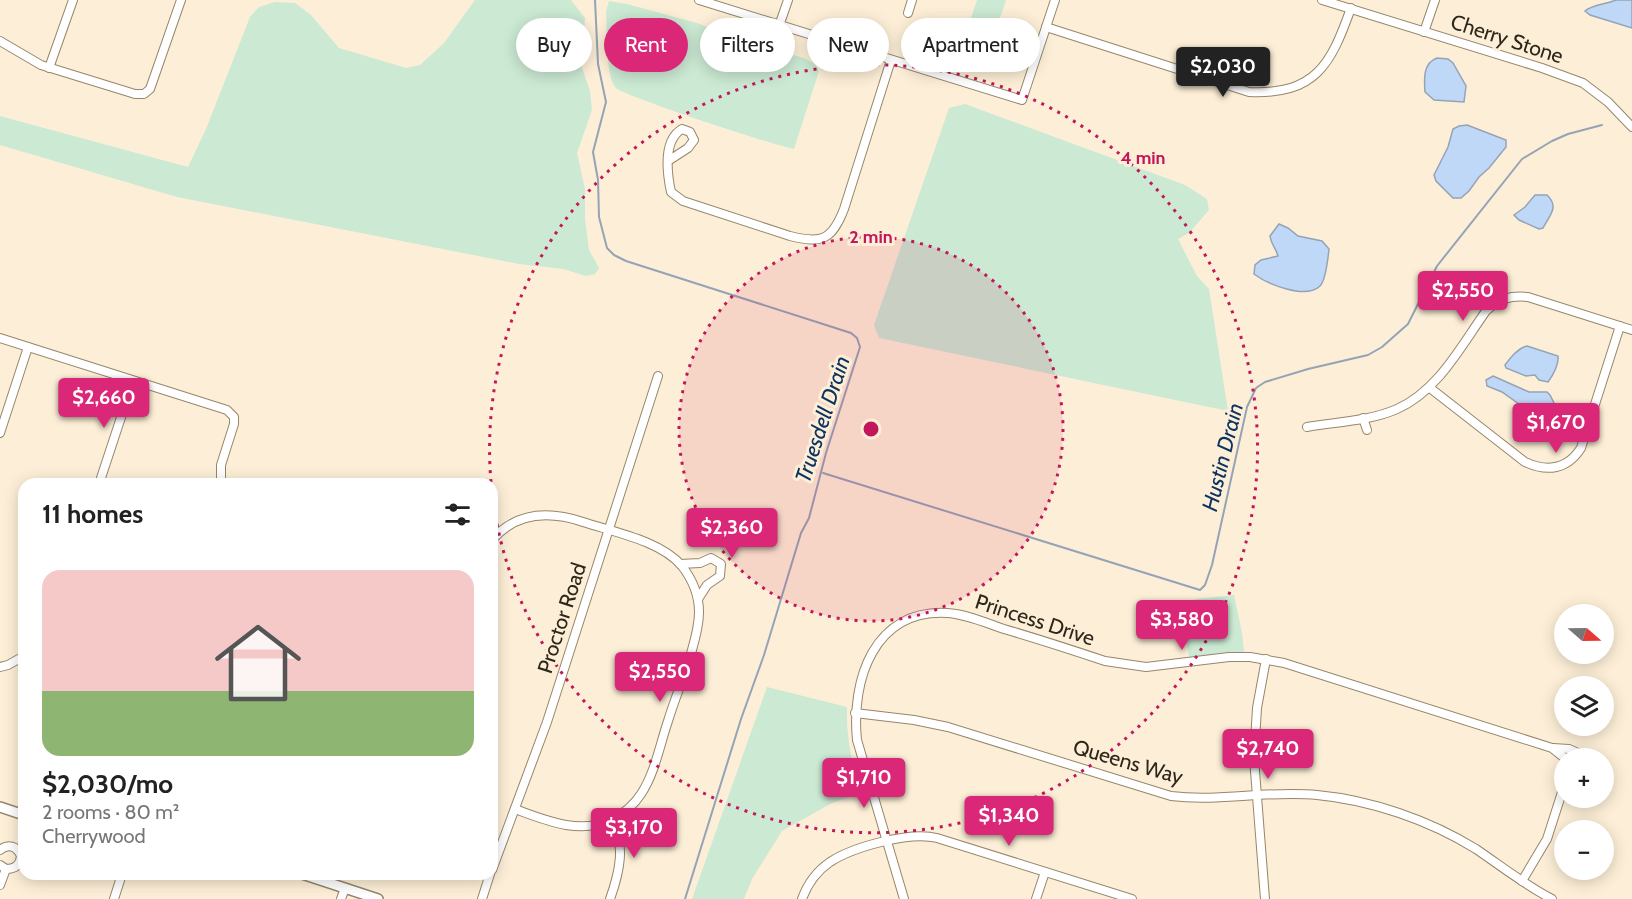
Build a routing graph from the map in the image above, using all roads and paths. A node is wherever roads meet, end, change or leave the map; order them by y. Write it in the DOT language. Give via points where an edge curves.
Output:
graph roads {
  1 [pos="73,0"];
  2 [pos="181,0"];
  3 [pos="699,0"];
  4 [pos="788,0"];
  5 [pos="912,0"];
  6 [pos="1055,0"];
  7 [pos="1322,0"];
  8 [pos="1435,0"];
  9 [pos="1351,8"];
  10 [pos="908,13"];
  11 [pos="754,18"];
  12 [pos="782,18"];
  13 [pos="1046,27"];
  14 [pos="795,31"];
  15 [pos="1424,32"];
  16 [pos="0,41"];
  17 [pos="891,60"];
  18 [pos="49,68"];
  19 [pos="1632,127"];
  20 [pos="668,160"];
  21 [pos="1620,326"];
  22 [pos="1632,330"];
  23 [pos="0,338"];
  24 [pos="28,347"];
  25 [pos="658,376"];
  26 [pos="133,381"];
  27 [pos="1430,388"];
  28 [pos="1364,418"];
  29 [pos="1307,427"];
  30 [pos="1367,430"];
  31 [pos="0,433"];
  32 [pos="101,478"];
  33 [pos="220,478"];
  34 [pos="609,531"];
  35 [pos="498,535"];
  36 [pos="680,564"];
  37 [pos="698,599"];
  38 [pos="18,659"];
  39 [pos="1266,659"];
  40 [pos="0,667"];
  41 [pos="855,713"];
  42 [pos="1552,748"];
  43 [pos="1256,795"];
  44 [pos="0,807"];
  45 [pos="1557,808"];
  46 [pos="515,809"];
  47 [pos="18,813"];
  48 [pos="613,819"];
  49 [pos="886,842"];
  50 [pos="0,850"];
  51 [pos="18,851"];
  52 [pos="498,854"];
  53 [pos="18,864"];
  54 [pos="3,867"];
  55 [pos="1045,872"];
  56 [pos="120,880"];
  57 [pos="320,880"];
  58 [pos="488,880"];
  59 [pos="1522,881"];
  60 [pos="0,885"];
  61 [pos="345,888"];
  62 [pos="114,899"];
  63 [pos="341,899"];
  64 [pos="378,899"];
  65 [pos="482,899"];
  66 [pos="610,899"];
  67 [pos="802,899"];
  68 [pos="904,899"];
  69 [pos="1036,899"];
  70 [pos="1132,899"];
  71 [pos="1265,899"];
  72 [pos="1552,899"];
  1 -- 18 [label="street"];
  2 -- 18 [label="street" via="146,93 135,94"];
  3 -- 11 [label="street"];
  4 -- 12 [label="street"];
  5 -- 10 [label="street"];
  6 -- 13 [label="street"];
  7 -- 9 [label="street, Cherry Stone"];
  8 -- 15 [label="street"];
  9 -- 13 [label="street" via="1335,50 1324,66 1307,80 1274,92 1238,89"];
  9 -- 15 [label="street, Cherry Stone"];
  13 -- 17 [label="street" via="1022,100"];
  14 -- 17 [label="street"];
  15 -- 19 [label="street, Cherry Stone" via="1583,83"];
  16 -- 18 [label="street"];
  17 -- 20 [label="street" via="844,209 838,225 825,238 790,236 683,201 670,192"];
  21 -- 22 [label="street"];
  21 -- 27 [label="street" via="1528,297 1511,296 1486,311"];
  21 -- 27 [label="street" via="1581,448 1561,466 1542,468 1525,462"];
  23 -- 24 [label="street"];
  24 -- 26 [label="street"];
  24 -- 31 [label="street"];
  25 -- 34 [label="street, Proctor Road"];
  26 -- 32 [label="street"];
  26 -- 33 [label="street" via="230,412 234,424"];
  27 -- 28 [label="street" via="1397,409"];
  28 -- 29 [label="street"];
  28 -- 30 [label="street"];
  34 -- 35 [label="street" via="568,517 542,514 510,524"];
  34 -- 36 [label="street" via="656,546"];
  34 -- 46 [label="street, Proctor Road"];
  36 -- 37 [label="street"];
  36 -- 37 [label="street" via="711,558 721,564 720,576 707,585"];
  37 -- 48 [label="street" via="696,635 648,781 633,804"];
  38 -- 40 [label="street"];
  39 -- 41 [label="street, Princess Drive" via="1229,657 1162,666 1126,665 965,616 931,614 899,625 876,645 861,675"];
  39 -- 42 [label="street, Princess Drive"];
  39 -- 43 [label="street" via="1255,726"];
  41 -- 43 [label="street, Queens Way" via="948,727 1171,796"];
  41 -- 49 [label="street, Princess Drive" via="857,740"];
  43 -- 59 [label="street, Queens Way" via="1315,794 1378,807 1453,837"];
  43 -- 71 [label="street"];
  44 -- 47 [label="street"];
  45 -- 59 [label="street" via="1546,839"];
  46 -- 48 [label="street" via="573,826 593,826"];
  46 -- 52 [label="street, Proctor Road"];
  48 -- 66 [label="street" via="621,858"];
  49 -- 55 [label="street" via="908,836 932,836"];
  49 -- 67 [label="street" via="830,862 809,883"];
  49 -- 68 [label="street, Princess Drive"];
  50 -- 51 [label="street" via="12,846"];
  53 -- 54 [label="street" via="15,868"];
  54 -- 60 [label="street"];
  55 -- 69 [label="street"];
  55 -- 70 [label="street"];
  56 -- 62 [label="street"];
  57 -- 61 [label="street"];
  58 -- 65 [label="street"];
  59 -- 72 [label="street, Queens Way"];
  61 -- 63 [label="street"];
  61 -- 64 [label="street"];
}
